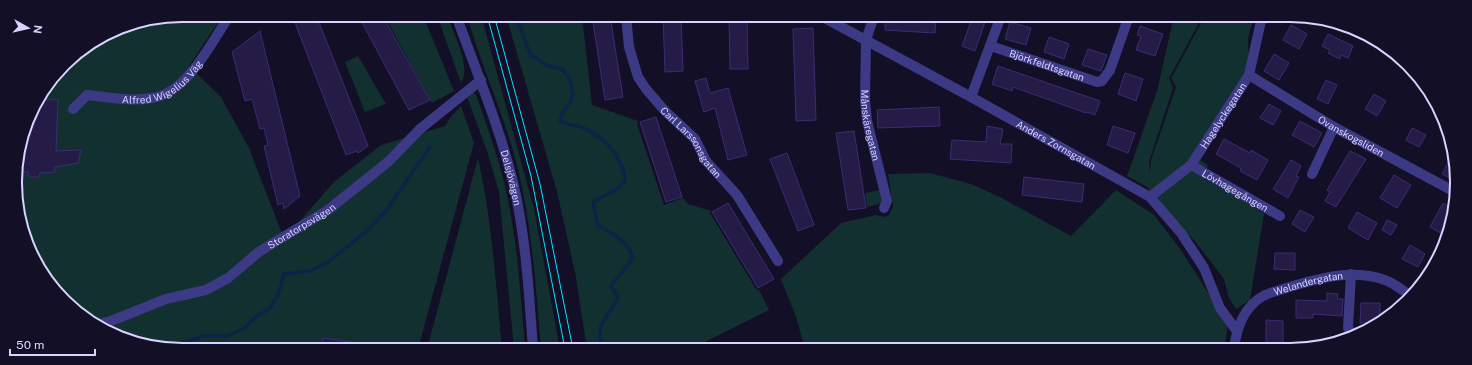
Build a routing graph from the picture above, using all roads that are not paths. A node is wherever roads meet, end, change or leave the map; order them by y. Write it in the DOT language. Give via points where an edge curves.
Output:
graph roads {
  1 [pos="225,22"];
  2 [pos="459,22"];
  3 [pos="627,22"];
  4 [pos="832,22"];
  5 [pos="872,22"];
  6 [pos="999,22"];
  7 [pos="1127,22"];
  8 [pos="1261,22"];
  9 [pos="866,40"];
  10 [pos="991,46"];
  11 [pos="1250,75"];
  12 [pos="481,80"];
  13 [pos="972,97"];
  14 [pos="73,109"];
  15 [pos="1334,127"];
  16 [pos="1191,165"];
  17 [pos="1312,174"];
  18 [pos="1450,189"];
  19 [pos="1150,197"];
  20 [pos="884,208"];
  21 [pos="1280,216"];
  22 [pos="778,261"];
  23 [pos="1351,274"];
  24 [pos="1406,292"];
  25 [pos="105,322"];
  26 [pos="1236,330"];
  27 [pos="1350,331"];
  28 [pos="532,343"];
  29 [pos="1235,343"];
  1 -- 14 [label="street, Alfred Wigelius Väg" via="194,69 169,92 154,98 137,100 87,95"];
  2 -- 12 [label="street, Delsjövägen"];
  3 -- 22 [label="street, Carl Larssonsgatan" via="629,46 638,77 646,90 695,139 706,161 736,195"];
  4 -- 9 [label="street, Anders Zornsgatan"];
  5 -- 9 [label="street, Månskäregatan"];
  6 -- 10 [label="street"];
  7 -- 10 [label="street, Björkfeldtsgatan" via="1110,70 1102,81 1097,82"];
  8 -- 11 [label="street, Hagelyckegatan"];
  9 -- 13 [label="street, Anders Zornsgatan"];
  9 -- 20 [label="street, Månskäregatan" via="867,121 887,201"];
  10 -- 13 [label="street"];
  11 -- 15 [label="street, Ovanskogsliden"];
  11 -- 16 [label="street, Hagelyckegatan"];
  12 -- 25 [label="street, Storatorpsvägen" via="420,129 388,162 328,210 260,251 228,278 206,290 166,299"];
  12 -- 28 [label="street, Delsjövägen" via="505,152 517,203 525,255"];
  13 -- 19 [label="street, Anders Zornsgatan"];
  15 -- 17 [label="street"];
  15 -- 18 [label="street, Ovanskogsliden"];
  16 -- 19 [label="street, Hagelyckegatan"];
  16 -- 21 [label="street, Lövhagegången"];
  19 -- 26 [label="street, Anders Zornsgatan" via="1181,233 1204,268 1220,308"];
  23 -- 24 [label="street, Welandergatan" via="1386,280"];
  23 -- 26 [label="street, Welandergatan" via="1325,277 1267,294 1247,308"];
  23 -- 27 [label="street" via="1348,328"];
  26 -- 29 [label="street, Welandergatan"];
}
